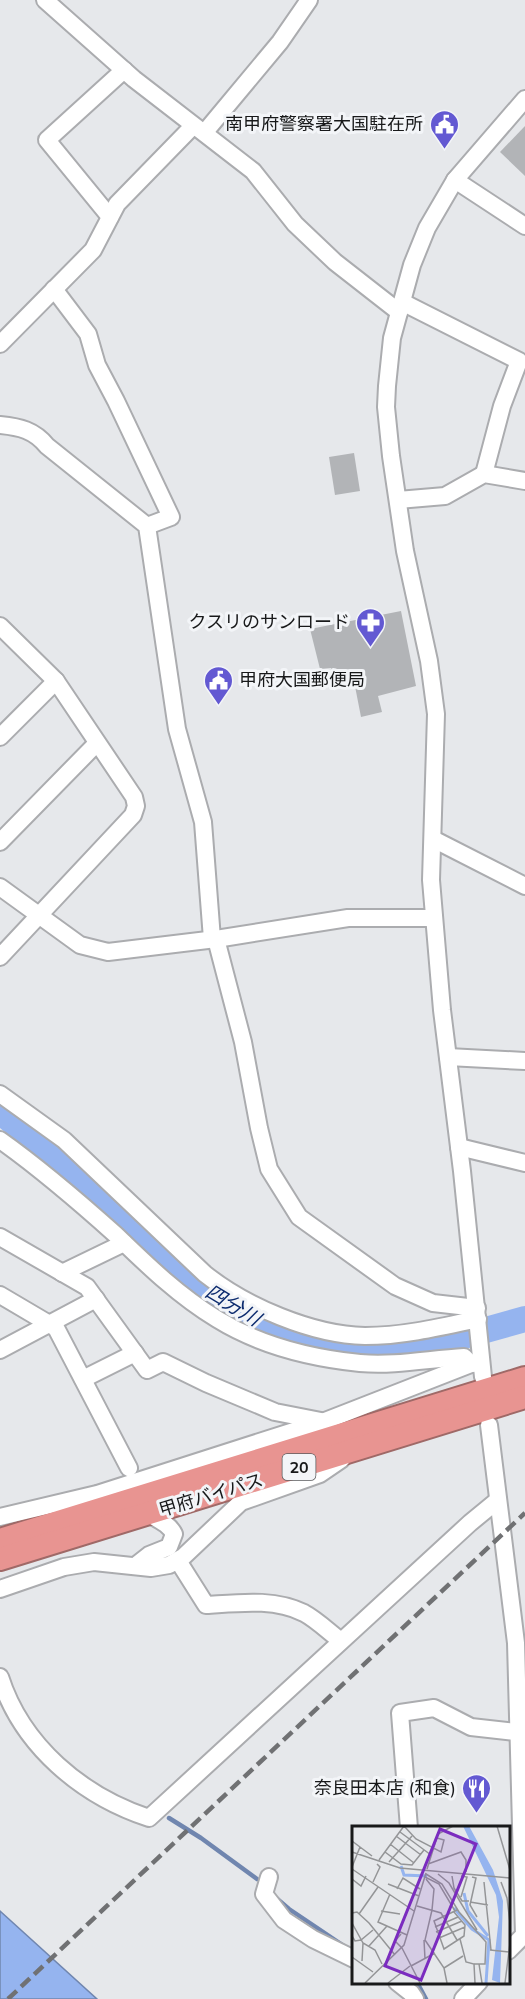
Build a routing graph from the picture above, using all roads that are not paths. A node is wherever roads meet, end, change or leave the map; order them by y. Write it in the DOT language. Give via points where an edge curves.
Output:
graph roads {
  1 [pos="45,0"];
  2 [pos="309,0"];
  3 [pos="124,70"];
  4 [pos="525,99"];
  5 [pos="199,129"];
  6 [pos="455,180"];
  7 [pos="110,217"];
  8 [pos="525,226"];
  9 [pos="54,289"];
  10 [pos="401,307"];
  11 [pos="3,334"];
  12 [pos="0,425"];
  13 [pos="484,474"];
  14 [pos="525,481"];
  15 [pos="398,500"];
  16 [pos="147,526"];
  17 [pos="0,626"];
  18 [pos="56,681"];
  19 [pos="0,737"];
  20 [pos="97,742"];
  21 [pos="433,839"];
  22 [pos="0,842"];
  23 [pos="525,886"];
  24 [pos="0,887"];
  25 [pos="39,916"];
  26 [pos="434,918"];
  27 [pos="214,939"];
  28 [pos="0,957"];
  29 [pos="447,1057"];
  30 [pos="525,1061"];
  31 [pos="0,1094"];
  32 [pos="0,1140"];
  33 [pos="459,1147"];
  34 [pos="525,1163"];
  35 [pos="124,1243"];
  36 [pos="4,1244"];
  37 [pos="62,1273"];
  38 [pos="0,1295"];
  39 [pos="96,1299"];
  40 [pos="477,1313"];
  41 [pos="50,1324"];
  42 [pos="0,1350"];
  43 [pos="135,1353"];
  44 [pos="479,1363"];
  45 [pos="525,1378"];
  46 [pos="83,1379"];
  47 [pos="525,1397"];
  48 [pos="325,1421"];
  49 [pos="489,1425"];
  50 [pos="357,1449"];
  51 [pos="129,1468"];
  52 [pos="498,1500"];
  53 [pos="149,1514"];
  54 [pos="0,1516"];
  55 [pos="0,1540"];
  56 [pos="0,1559"];
  57 [pos="135,1566"];
  58 [pos="182,1567"];
  59 [pos="0,1589"];
  60 [pos="520,1631"];
  61 [pos="341,1641"];
  62 [pos="0,1677"];
  63 [pos="522,1733"];
  64 [pos="409,1826"];
  65 [pos="515,1870"];
  66 [pos="269,1878"];
  67 [pos="524,1935"];
  68 [pos="510,1949"];
  69 [pos="525,1955"];
  70 [pos="352,1958"];
  71 [pos="398,1984"];
  72 [pos="478,1984"];
  73 [pos="415,1999"];
  74 [pos="463,1999"];
  1 -- 3 [label="street"];
  2 -- 5 [label="street" via="273,50"];
  3 -- 5 [label="street"];
  3 -- 7 [label="street" via="47,140"];
  4 -- 6 [label="street"];
  5 -- 7 [label="street" via="117,204"];
  5 -- 10 [label="street" via="253,171 295,224 335,262"];
  6 -- 8 [label="street"];
  6 -- 10 [label="street" via="427,228"];
  7 -- 9 [label="street" via="93,250"];
  9 -- 11 [label="street"];
  9 -- 16 [label="street" via="88,334 97,365 171,517"];
  10 -- 13 [label="street" via="519,361"];
  10 -- 15 [label="street" via="392,338 386,407"];
  12 -- 16 [label="street" via="39,435 47,446"];
  13 -- 14 [label="street"];
  13 -- 15 [label="street" via="445,496"];
  15 -- 21 [label="street" via="436,714"];
  16 -- 27 [label="street" via="177,729 203,822"];
  17 -- 18 [label="street"];
  18 -- 19 [label="street"];
  18 -- 20 [label="street"];
  20 -- 22 [label="street"];
  20 -- 25 [label="street" via="136,806 133,815"];
  21 -- 23 [label="street"];
  21 -- 26 [label="street"];
  24 -- 25 [label="street"];
  25 -- 27 [label="street" via="80,945 108,952"];
  25 -- 28 [label="street"];
  26 -- 27 [label="street" via="348,918"];
  26 -- 29 [label="street"];
  27 -- 40 [label="street" via="243,1042 270,1169 299,1217 395,1286 433,1303"];
  29 -- 30 [label="street"];
  29 -- 33 [label="street"];
  31 -- 40 [label="street" via="64,1140 205,1274 225,1290 262,1309 315,1328 364,1336 423,1331"];
  32 -- 35 [label="street" via="46,1173"];
  33 -- 34 [label="street"];
  33 -- 40 [label="street"];
  35 -- 37 [label="street"];
  35 -- 44 [label="street" via="171,1287 219,1320 262,1341 311,1356 361,1363 464,1357"];
  36 -- 37 [label="street"];
  37 -- 39 [label="street" via="87,1287"];
  38 -- 41 [label="street"];
  39 -- 41 [label="street"];
  39 -- 43 [label="street"];
  40 -- 44 [label="street"];
  41 -- 42 [label="street"];
  41 -- 46 [label="street" via="56,1328"];
  43 -- 46 [label="street"];
  43 -- 48 [label="street" via="147,1370 163,1362 275,1412"];
  44 -- 48 [label="street"];
  45 -- 55 [label="highway, 甲府バイパス / 20"];
  46 -- 51 [label="street"];
  47 -- 50 [label="highway, 甲府バイパス / 20"];
  48 -- 54 [label="street" via="97,1494"];
  49 -- 52 [label="street"];
  50 -- 53 [label="highway, 甲府バイパス / 20"];
  50 -- 57 [label="street" via="320,1474 241,1502 183,1557 169,1565"];
  52 -- 60 [label="street"];
  52 -- 61 [label="street"];
  53 -- 56 [label="highway, 甲府バイパス / 20"];
  53 -- 57 [label="street" via="164,1522 174,1534 169,1547"];
  57 -- 59 [label="street" via="94,1562 64,1567"];
  58 -- 61 [label="street" via="206,1605 251,1602 286,1606 305,1613"];
  60 -- 63 [label="street"];
  61 -- 62 [label="street" via="149,1818 123,1810 57,1766 18,1717"];
  63 -- 64 [label="street" via="471,1727 434,1707 400,1713"];
  63 -- 65 [label="street"];
  65 -- 67 [label="street"];
  66 -- 70 [label="street" via="264,1894 284,1920"];
  67 -- 68 [label="street"];
  67 -- 69 [label="street"];
  71 -- 73 [label="street"];
  72 -- 74 [label="street"];
}
